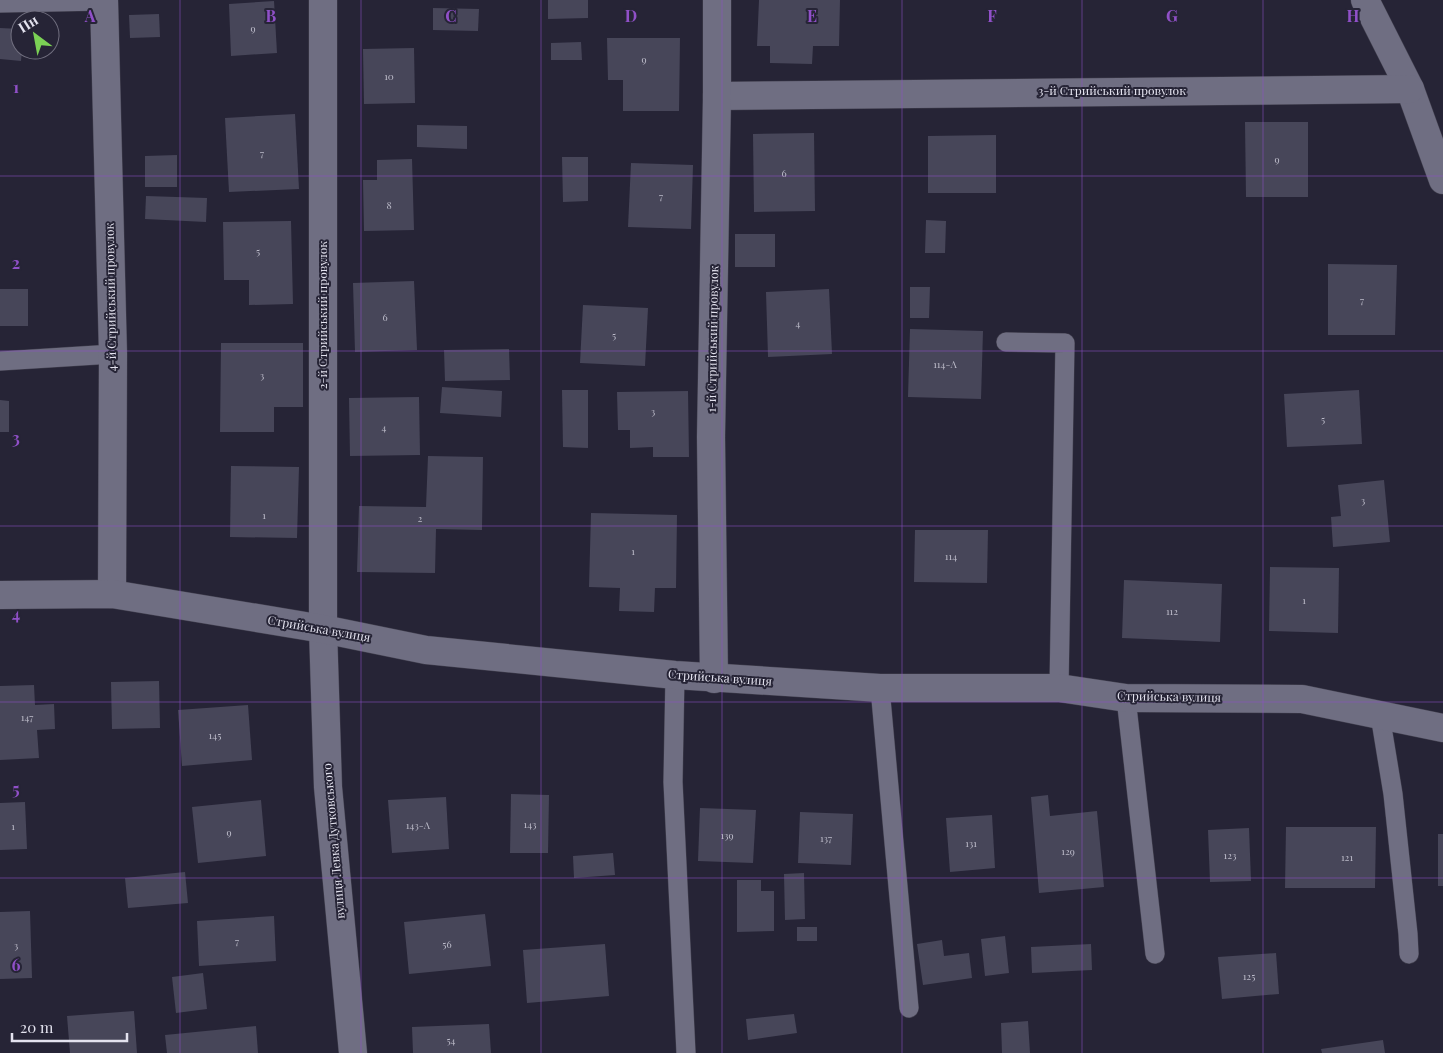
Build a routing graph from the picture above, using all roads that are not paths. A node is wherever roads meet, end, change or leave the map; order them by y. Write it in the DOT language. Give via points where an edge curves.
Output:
graph roads {
  1 [pos="323,0"];
  2 [pos="717,0"];
  3 [pos="1365,0"];
  4 [pos="104,1"];
  5 [pos="0,4"];
  6 [pos="1410,89"];
  7 [pos="717,96"];
  8 [pos="1443,180"];
  9 [pos="1006,342"];
  10 [pos="113,354"];
  11 [pos="0,361"];
  12 [pos="112,594"];
  13 [pos="0,595"];
  14 [pos="323,630"];
  15 [pos="675,675"];
  16 [pos="714,679"];
  17 [pos="880,688"];
  18 [pos="1059,688"];
  19 [pos="1126,698"];
  20 [pos="1380,715"];
  21 [pos="1443,728"];
  22 [pos="1155,954"];
  23 [pos="1409,954"];
  24 [pos="909,1008"];
  25 [pos="353,1053"];
  26 [pos="686,1053"];
  1 -- 14 [label="street, 2-й Стрийський провулок"];
  2 -- 7 [label="street, 1-й Стрийський провулок"];
  3 -- 6 [label="street"];
  4 -- 5 [label="lane"];
  4 -- 10 [label="street, 4-й Стрийський провулок"];
  6 -- 7 [label="street, 3-й Стрийський провулок"];
  6 -- 8 [label="street"];
  7 -- 16 [label="street, 1-й Стрийський провулок" via="711,437"];
  9 -- 18 [label="lane" via="1065,343"];
  10 -- 11 [label="lane"];
  10 -- 12 [label="street, 4-й Стрийський провулок"];
  12 -- 13 [label="street, Стрийська вулиця"];
  12 -- 14 [label="street, Стрийська вулиця"];
  14 -- 15 [label="street, Стрийська вулиця" via="426,650"];
  14 -- 25 [label="street, вулиця Левка Дутковського" via="328,787"];
  15 -- 16 [label="street, Стрийська вулиця"];
  15 -- 26 [label="lane" via="673,782"];
  16 -- 17 [label="street, Стрийська вулиця"];
  17 -- 18 [label="street, Стрийська вулиця"];
  17 -- 24 [label="lane"];
  18 -- 19 [label="street, Стрийська вулиця"];
  19 -- 20 [label="street, Стрийська вулиця" via="1302,699"];
  19 -- 22 [label="lane"];
  20 -- 21 [label="street, Стрийська вулиця"];
  20 -- 23 [label="lane" via="1394,794"];
}
